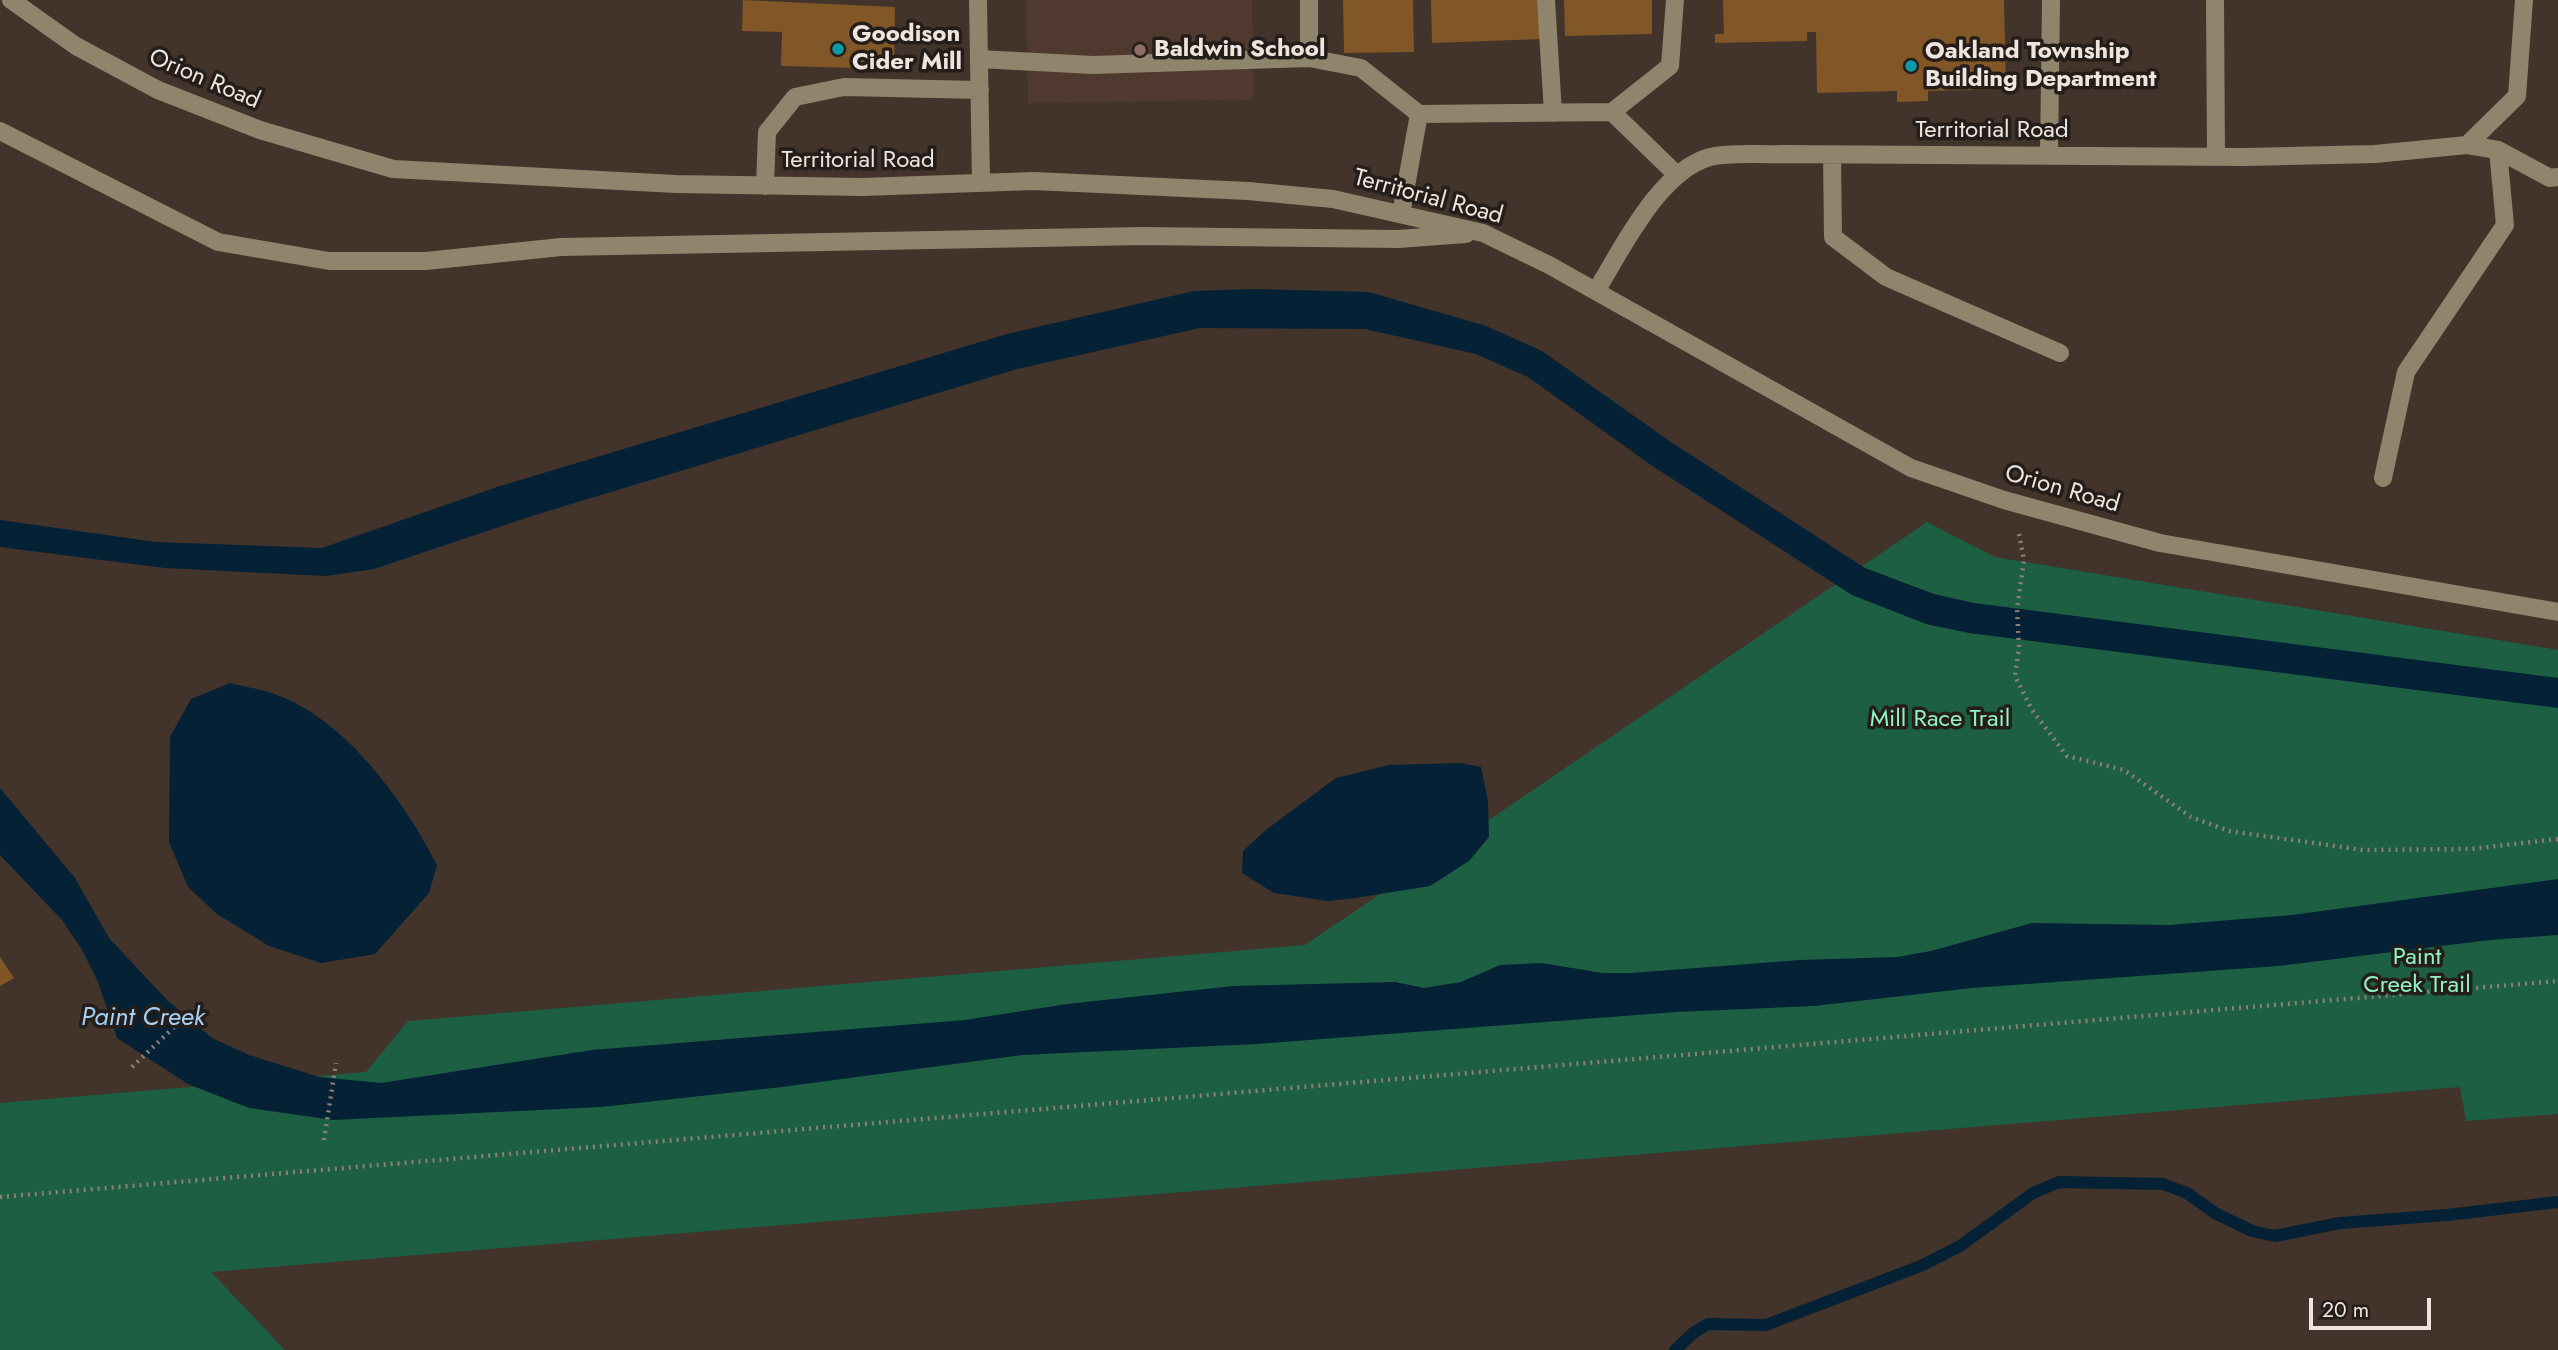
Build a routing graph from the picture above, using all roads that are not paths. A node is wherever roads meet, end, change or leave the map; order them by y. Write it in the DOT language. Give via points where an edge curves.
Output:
graph roads {
  1 [pos="11,0"];
  2 [pos="978,0"];
  3 [pos="1309,0"];
  4 [pos="1546,0"];
  5 [pos="1675,0"];
  6 [pos="2051,0"];
  7 [pos="2216,0"];
  8 [pos="2525,0"];
  9 [pos="1309,58"];
  10 [pos="979,59"];
  11 [pos="980,90"];
  12 [pos="1612,112"];
  13 [pos="1553,113"];
  14 [pos="1419,114"];
  15 [pos="0,131"];
  16 [pos="2467,145"];
  17 [pos="2498,150"];
  18 [pos="1832,155"];
  19 [pos="2049,155"];
  20 [pos="2216,155"];
  21 [pos="393,169"];
  22 [pos="1676,174"];
  23 [pos="2558,177"];
  24 [pos="981,183"];
  25 [pos="765,186"];
  26 [pos="1401,214"];
  27 [pos="1483,233"];
  28 [pos="1596,291"];
  29 [pos="2060,353"];
  30 [pos="2383,478"];
  31 [pos="2558,612"];
  1 -- 21 [label="street, Orion Road" via="76,46 158,90 271,134"];
  2 -- 10 [label="street"];
  3 -- 9 [label="street"];
  4 -- 13 [label="street"];
  5 -- 12 [label="street" via="1670,66"];
  6 -- 19 [label="street"];
  7 -- 20 [label="street"];
  8 -- 16 [label="street" via="2517,96"];
  9 -- 10 [label="street" via="1093,65"];
  9 -- 14 [label="street" via="1361,68"];
  10 -- 11 [label="street"];
  11 -- 24 [label="street"];
  11 -- 25 [label="street" via="844,87 795,97 767,132"];
  12 -- 13 [label="street"];
  12 -- 22 [label="street"];
  13 -- 14 [label="street"];
  14 -- 26 [label="street"];
  15 -- 27 [label="street" via="218,242 328,261 426,261 561,247 1130,236 1398,239"];
  16 -- 17 [label="street, Territorial Road"];
  16 -- 20 [label="street, Territorial Road" via="2375,153"];
  17 -- 23 [label="street, Territorial Road" via="2550,178"];
  17 -- 30 [label="street" via="2505,225 2406,372"];
  18 -- 19 [label="street, Territorial Road"];
  18 -- 22 [label="street, Territorial Road" via="1710,158"];
  18 -- 29 [label="street" via="1833,237 1886,277"];
  19 -- 20 [label="street, Territorial Road"];
  21 -- 25 [label="street, Territorial Road"];
  22 -- 28 [label="street, Territorial Road" via="1640,220"];
  24 -- 25 [label="street, Territorial Road"];
  24 -- 26 [label="street, Territorial Road" via="1034,181 1248,191 1334,198"];
  26 -- 27 [label="street, Territorial Road"];
  27 -- 28 [label="street, Territorial Road"];
  28 -- 31 [label="street, Orion Road" via="1911,468 2020,505 2160,543"];
}
